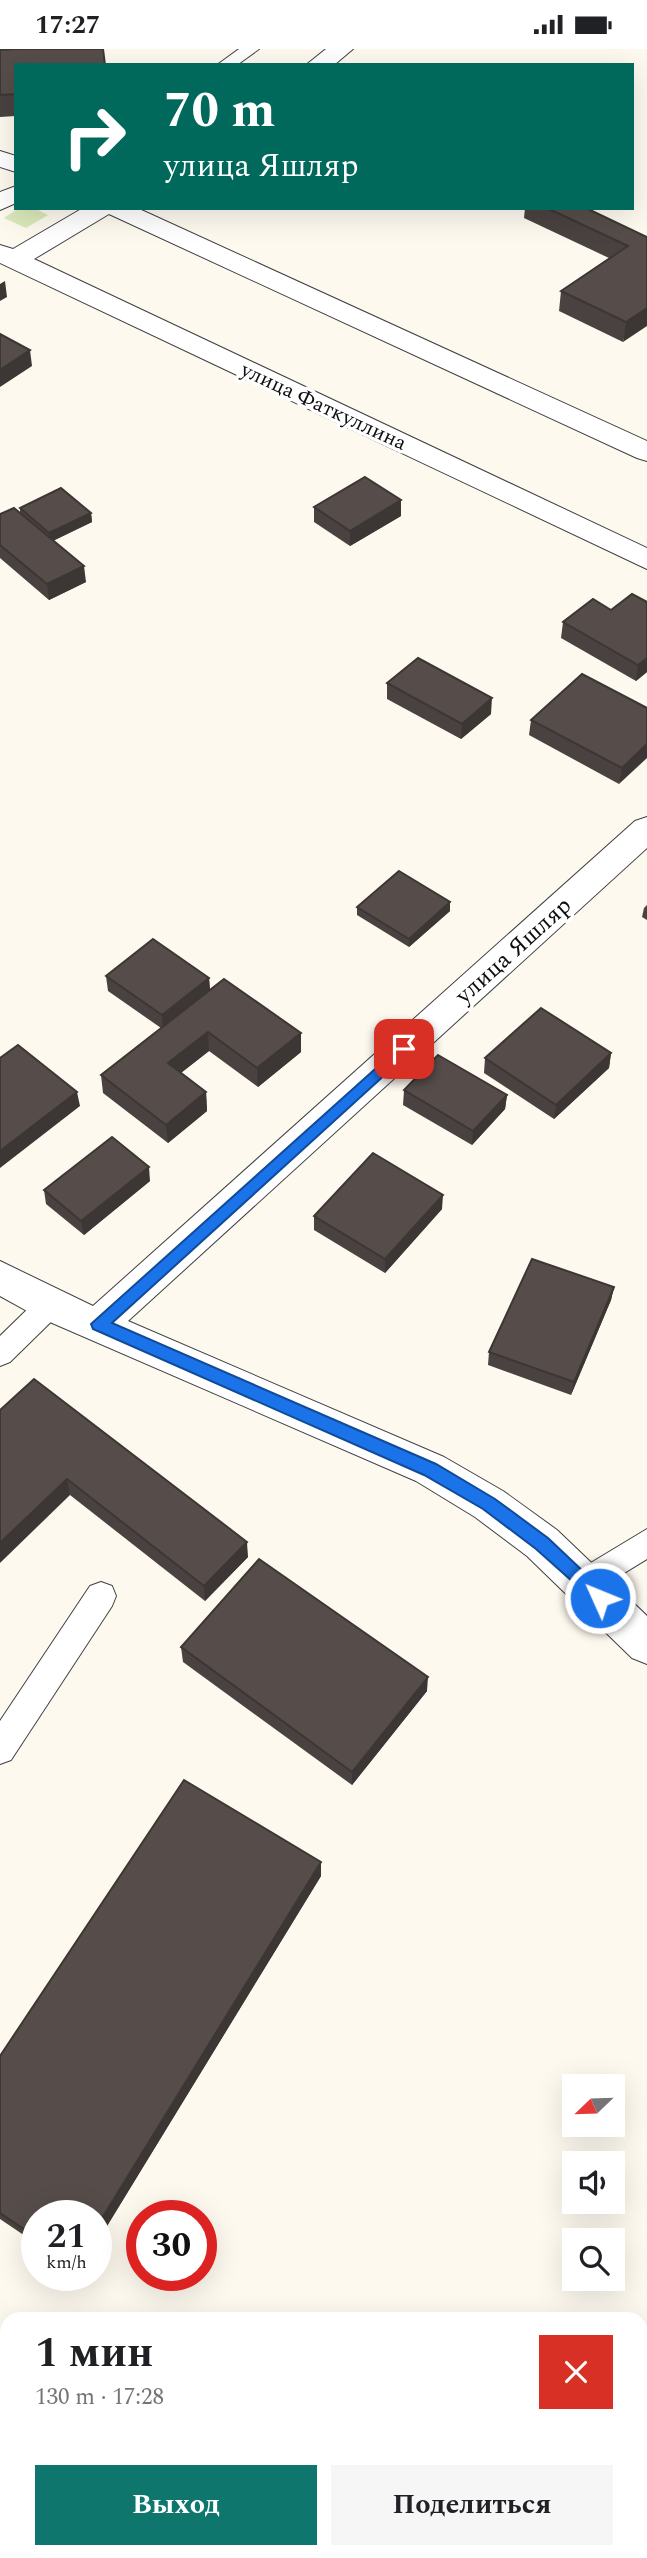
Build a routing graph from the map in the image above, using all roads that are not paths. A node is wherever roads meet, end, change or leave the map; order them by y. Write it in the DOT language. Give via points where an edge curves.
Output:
graph roads {
  1 [pos="251,49"];
  2 [pos="341,49"];
  3 [pos="228,63"];
  4 [pos="321,63"];
  5 [pos="97,210"];
  6 [pos="120,210"];
  7 [pos="7,256"];
  8 [pos="647,452"];
  9 [pos="647,559"];
  10 [pos="647,829"];
  11 [pos="0,1277"];
  12 [pos="50,1305"];
  13 [pos="99,1324"];
  14 [pos="0,1354"];
  15 [pos="647,1542"];
  16 [pos="585,1583"];
  17 [pos="101,1596"];
  18 [pos="647,1644"];
  19 [pos="0,1749"];
  1 -- 3 [label="lane"];
  2 -- 4 [label="street"];
  5 -- 7 [label="street"];
  6 -- 8 [label="street"];
  7 -- 9 [label="street, улица Фаткуллина"];
  10 -- 13 [label="street, улица Яшляр"];
  11 -- 12 [label="street"];
  12 -- 13 [label="street"];
  12 -- 14 [label="lane"];
  13 -- 16 [label="street" via="430,1469 489,1504 542,1543"];
  15 -- 16 [label="lane"];
  16 -- 18 [label="street"];
  17 -- 19 [label="lane"];
}
